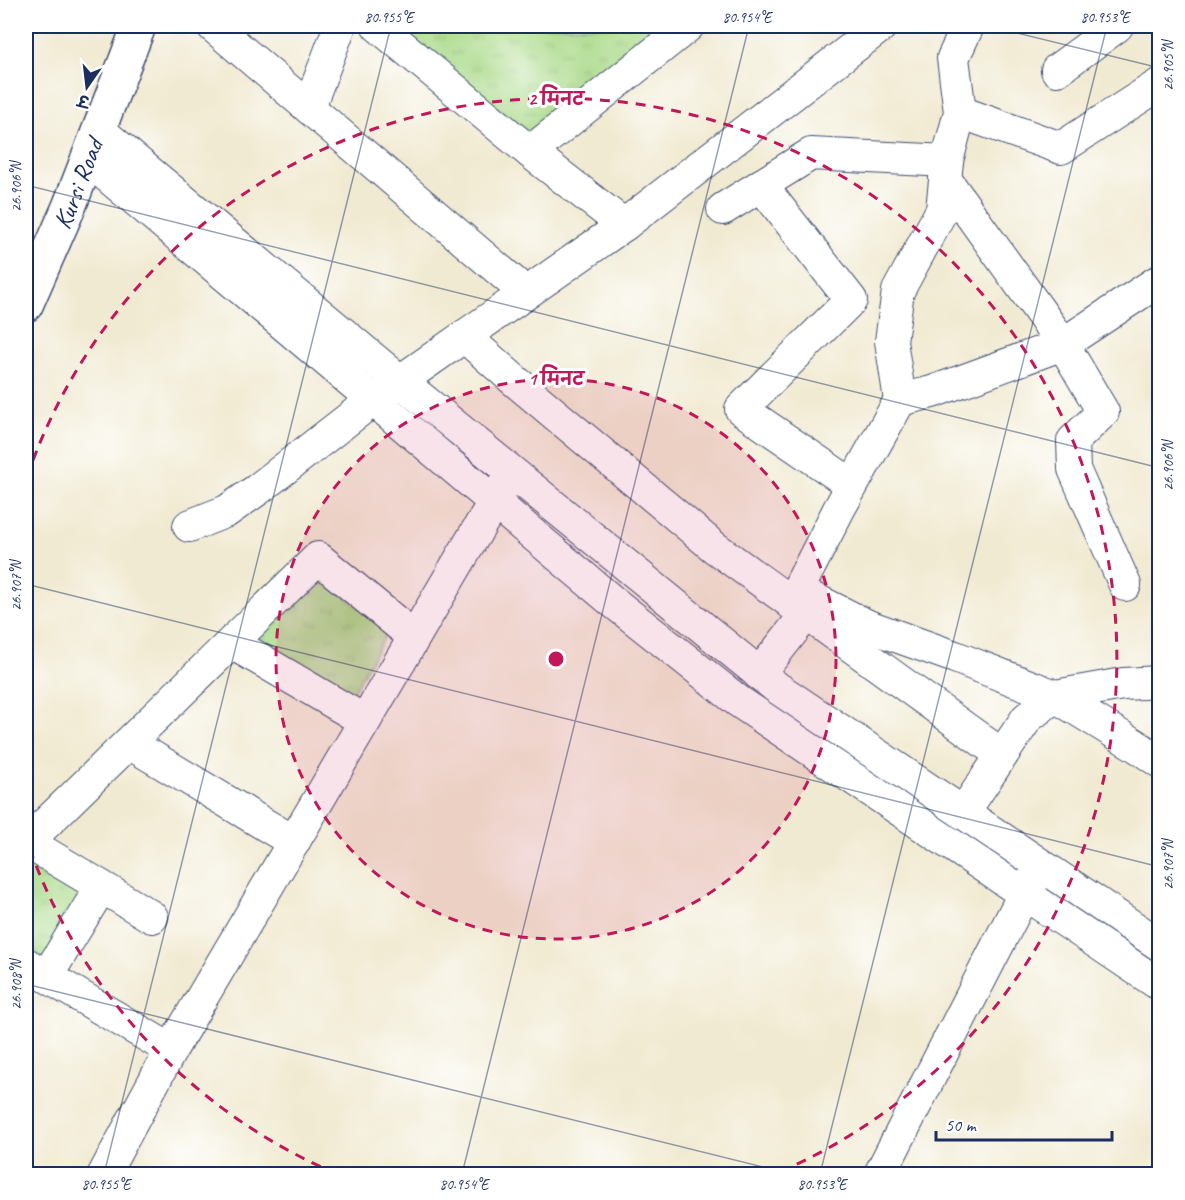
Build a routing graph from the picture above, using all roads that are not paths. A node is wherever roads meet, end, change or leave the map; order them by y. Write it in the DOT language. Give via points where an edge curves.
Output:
graph roads {
  1 [pos="139,26"];
  2 [pos="213,26"];
  3 [pos="340,26"];
  4 [pos="378,26"];
  5 [pos="687,26"];
  6 [pos="881,26"];
  7 [pos="968,26"];
  8 [pos="1117,26"];
  9 [pos="1057,70"];
  10 [pos="1160,84"];
  11 [pos="309,107"];
  12 [pos="960,112"];
  13 [pos="93,145"];
  14 [pos="530,152"];
  15 [pos="946,170"];
  16 [pos="761,185"];
  17 [pos="723,209"];
  18 [pos="624,225"];
  19 [pos="1157,282"];
  20 [pos="526,293"];
  21 [pos="26,305"];
  22 [pos="464,336"];
  23 [pos="1063,344"];
  24 [pos="400,381"];
  25 [pos="373,400"];
  26 [pos="900,400"];
  27 [pos="512,471"];
  28 [pos="852,485"];
  29 [pos="494,502"];
  30 [pos="189,526"];
  31 [pos="1125,585"];
  32 [pos="799,602"];
  33 [pos="414,637"];
  34 [pos="231,643"];
  35 [pos="759,674"];
  36 [pos="1160,682"];
  37 [pos="1055,696"];
  38 [pos="365,721"];
  39 [pos="129,743"];
  40 [pos="1002,755"];
  41 [pos="1160,762"];
  42 [pos="963,813"];
  43 [pos="294,842"];
  44 [pos="26,843"];
  45 [pos="1042,867"];
  46 [pos="101,887"];
  47 [pos="1024,894"];
  48 [pos="152,917"];
  49 [pos="1160,945"];
  50 [pos="36,970"];
  51 [pos="1160,985"];
  52 [pos="171,1050"];
  53 [pos="105,1174"];
  54 [pos="880,1174"];
  1 -- 13 [label="main road, Kursi Road"];
  2 -- 11 [label="street"];
  3 -- 11 [label="street"];
  4 -- 14 [label="street"];
  5 -- 14 [label="street"];
  6 -- 18 [label="street"];
  7 -- 12 [label="street" via="953,58"];
  8 -- 9 [label="street"];
  10 -- 12 [label="street" via="1060,148"];
  11 -- 20 [label="street"];
  12 -- 15 [label="street"];
  13 -- 21 [label="main road, Kursi Road"];
  13 -- 24 [label="street"];
  13 -- 25 [label="street"];
  14 -- 18 [label="street"];
  15 -- 16 [label="street" via="811,154"];
  15 -- 23 [label="street"];
  15 -- 26 [label="street" via="942,210 898,291 891,342"];
  16 -- 17 [label="street"];
  16 -- 28 [label="street" via="851,300 741,410"];
  18 -- 20 [label="street"];
  19 -- 23 [label="street"];
  20 -- 22 [label="street"];
  22 -- 24 [label="street"];
  22 -- 32 [label="street" via="714,547"];
  23 -- 26 [label="street"];
  23 -- 31 [label="street" via="1103,412 1073,441 1074,470"];
  24 -- 25 [label="street"];
  24 -- 27 [label="street"];
  25 -- 29 [label="street"];
  25 -- 30 [label="street" via="227,511"];
  26 -- 28 [label="street"];
  27 -- 29 [label="street"];
  27 -- 35 [label="street"];
  28 -- 32 [label="street"];
  29 -- 33 [label="street"];
  29 -- 47 [label="street" via="738,701"];
  32 -- 35 [label="street"];
  32 -- 37 [label="street"];
  32 -- 40 [label="street"];
  33 -- 34 [label="street" via="318,558"];
  33 -- 38 [label="street"];
  34 -- 38 [label="street"];
  34 -- 39 [label="street"];
  35 -- 42 [label="street"];
  36 -- 37 [label="street" via="1122,684"];
  37 -- 40 [label="street" via="1027,718"];
  37 -- 41 [label="street"];
  38 -- 43 [label="street"];
  39 -- 43 [label="street"];
  39 -- 44 [label="street"];
  40 -- 42 [label="street"];
  42 -- 45 [label="street"];
  43 -- 52 [label="street"];
  44 -- 46 [label="street"];
  45 -- 47 [label="street"];
  45 -- 49 [label="street"];
  46 -- 48 [label="street"];
  46 -- 50 [label="street"];
  47 -- 51 [label="street"];
  47 -- 54 [label="street"];
  50 -- 52 [label="street"];
  52 -- 53 [label="street"];
}
